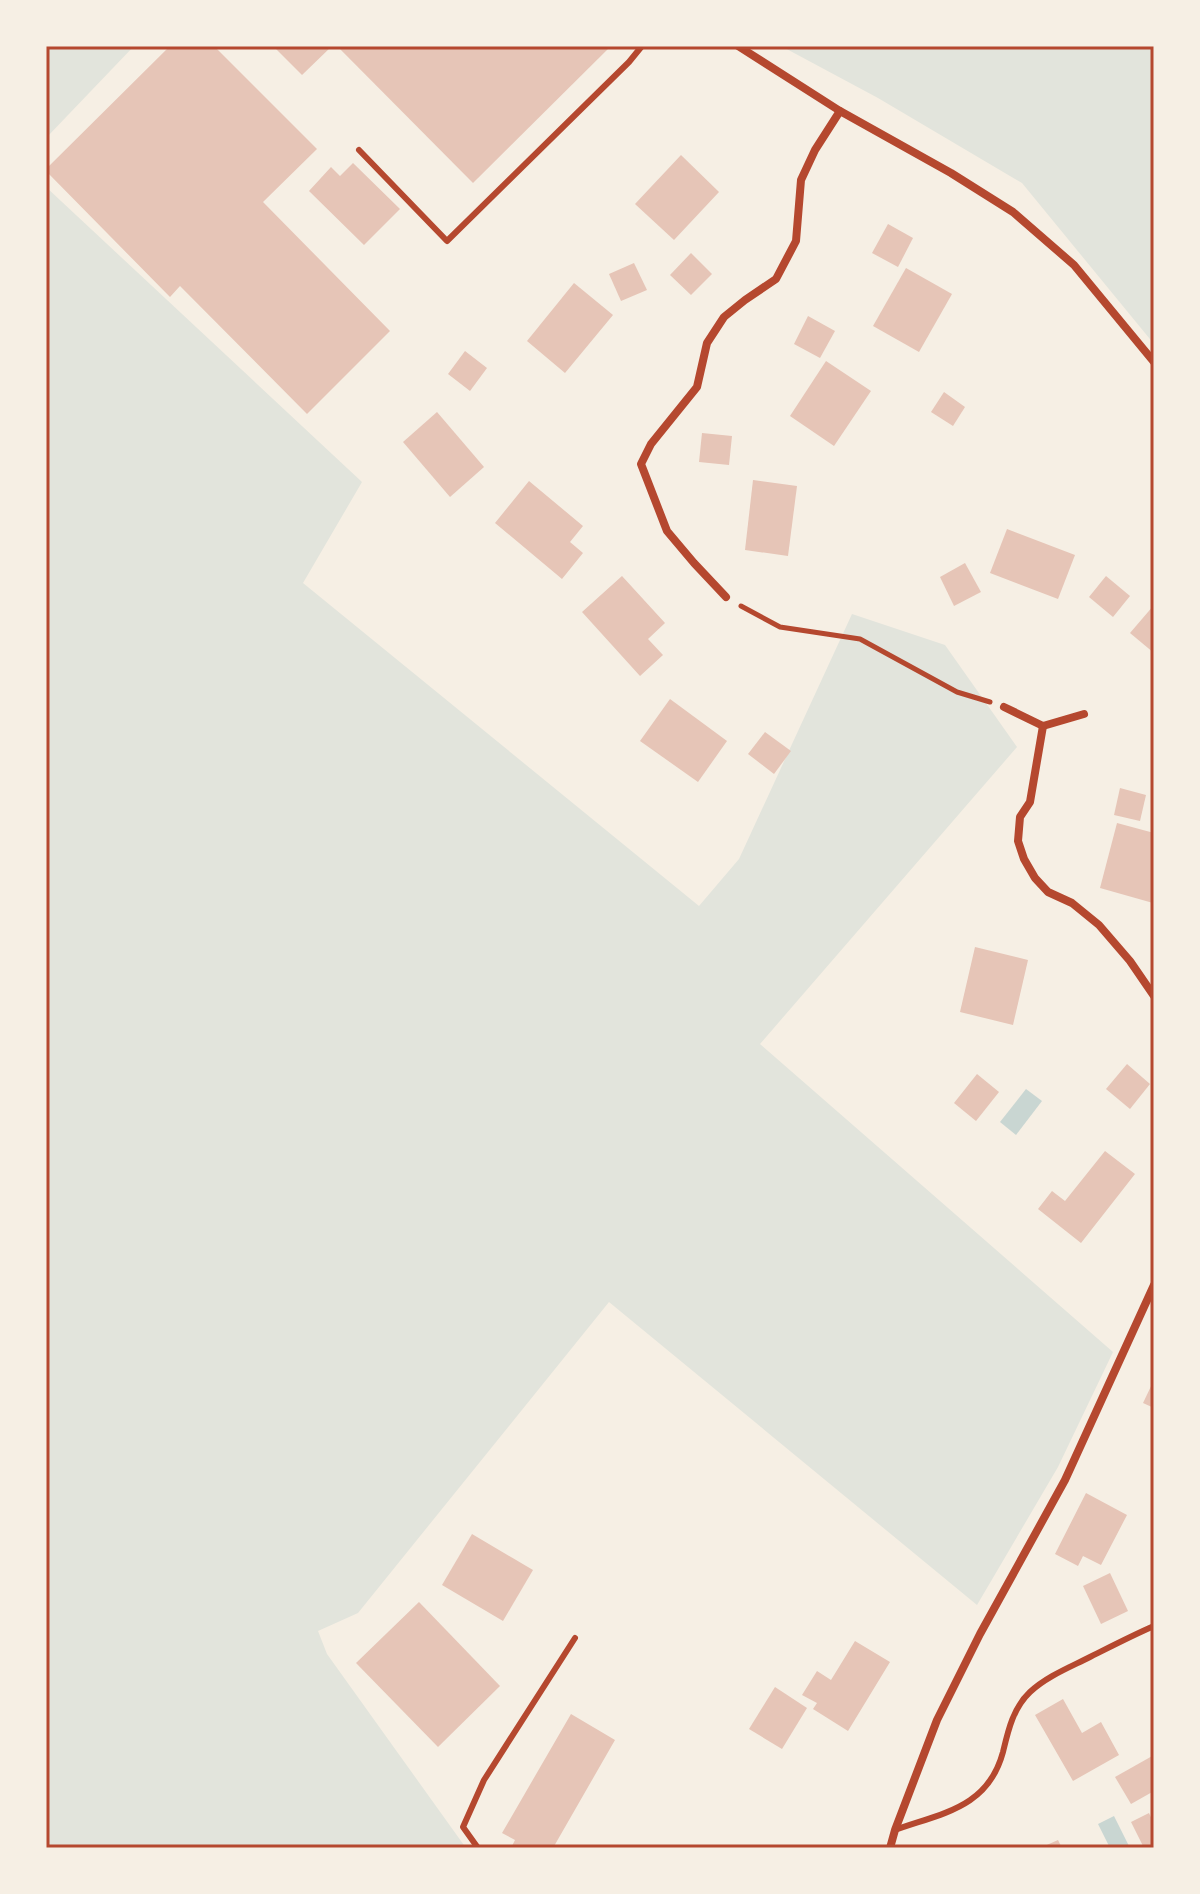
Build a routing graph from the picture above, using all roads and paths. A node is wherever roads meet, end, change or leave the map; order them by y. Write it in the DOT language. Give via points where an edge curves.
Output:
graph roads {
  1 [pos="642,46"];
  2 [pos="738,46"];
  3 [pos="840,111"];
  4 [pos="359,150"];
  5 [pos="1154,362"];
  6 [pos="726,597"];
  7 [pos="1004,707"];
  8 [pos="1084,714"];
  9 [pos="1043,726"];
  10 [pos="1154,996"];
  11 [pos="1154,1285"];
  12 [pos="1154,1626"];
  13 [pos="575,1638"];
  14 [pos="895,1830"];
  15 [pos="478,1848"];
  16 [pos="890,1848"];
  1 -- 4 [label="lane" via="447,241"];
  2 -- 3 [label="street"];
  3 -- 5 [label="street" via="1013,212 1074,265"];
  3 -- 6 [label="street" via="801,180 796,241 776,279 724,317 707,343 697,387 641,464 667,531"];
  6 -- 7 [label="path" via="780,627 860,639 957,692"];
  7 -- 9 [label="street"];
  8 -- 9 [label="street"];
  9 -- 10 [label="street" via="1030,802 1020,817 1018,841 1024,859 1048,892 1099,925"];
  11 -- 14 [label="street" via="1065,1480 937,1720"];
  12 -- 14 [label="lane" via="1029,1693 1008,1729 992,1779 978,1796"];
  13 -- 15 [label="lane" via="484,1780 463,1827"];
  14 -- 16 [label="street"];
}
